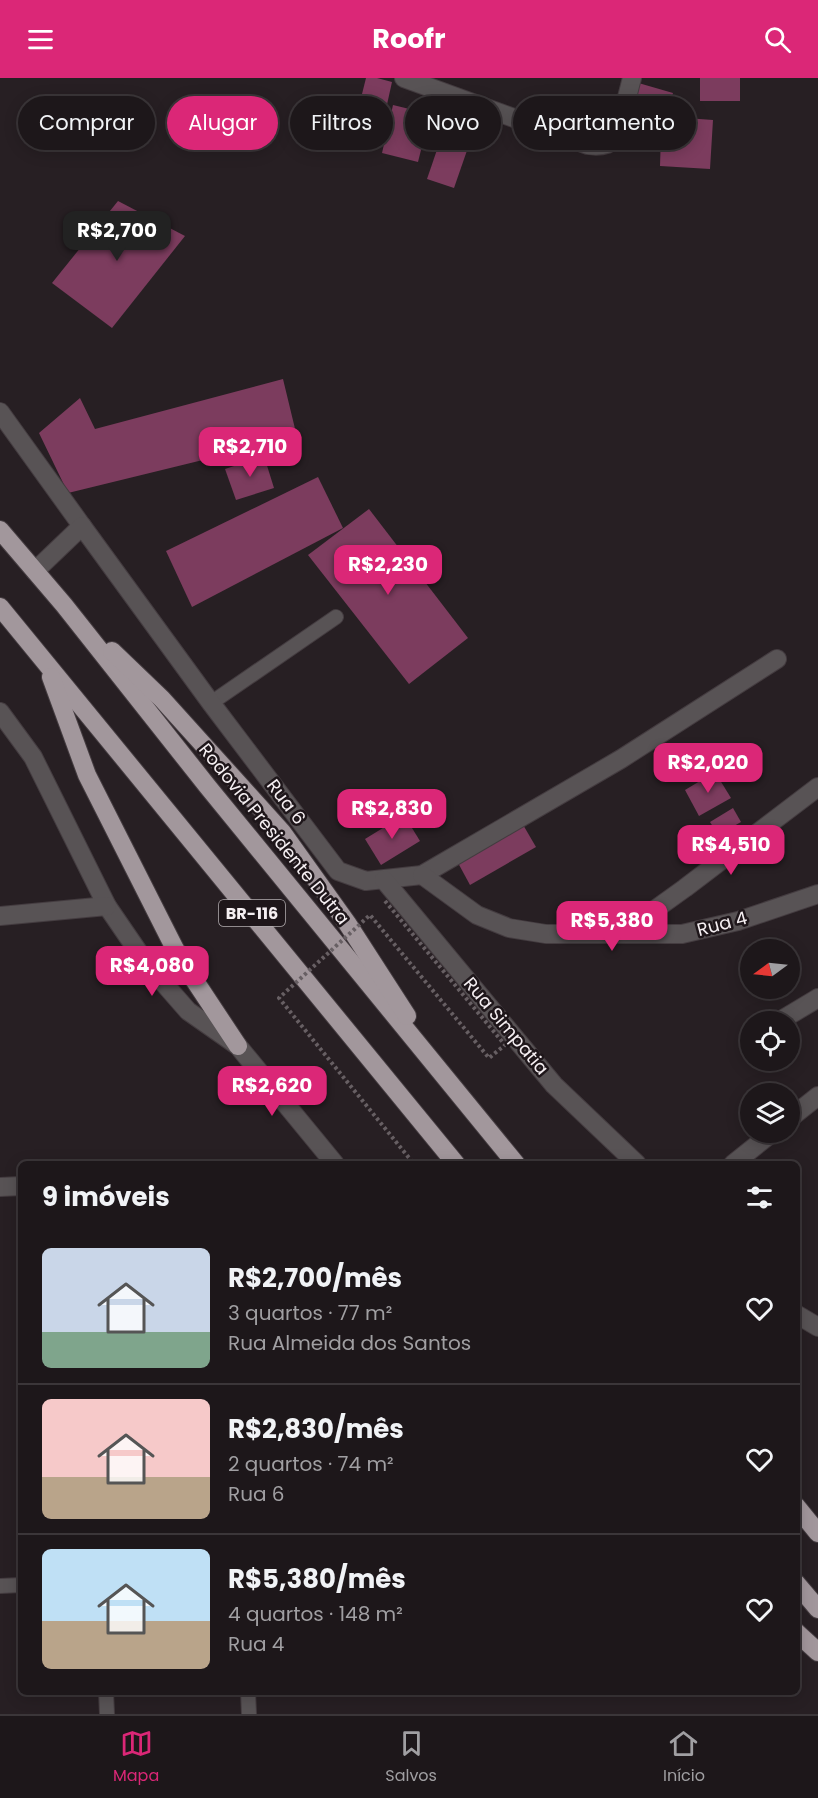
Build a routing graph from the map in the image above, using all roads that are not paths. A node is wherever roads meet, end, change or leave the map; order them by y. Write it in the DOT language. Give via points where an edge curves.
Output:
graph roads {
  1 [pos="404,78"];
  2 [pos="632,78"];
  3 [pos="0,412"];
  4 [pos="82,526"];
  5 [pos="0,530"];
  6 [pos="35,571"];
  7 [pos="64,605"];
  8 [pos="0,607"];
  9 [pos="336,617"];
  10 [pos="777,659"];
  11 [pos="47,664"];
  12 [pos="211,703"];
  13 [pos="0,712"];
  14 [pos="818,787"];
  15 [pos="422,875"];
  16 [pos="384,880"];
  17 [pos="818,894"];
  18 [pos="107,906"];
  19 [pos="0,916"];
  20 [pos="621,934"];
  21 [pos="818,998"];
  22 [pos="796,1011"];
  23 [pos="238,1046"];
  24 [pos="457,1093"];
  25 [pos="818,1096"];
  26 [pos="800,1110"];
  27 [pos="759,1143"];
  28 [pos="333,1161"];
  29 [pos="454,1161"];
  30 [pos="514,1161"];
  31 [pos="634,1161"];
  32 [pos="738,1161"];
  33 [pos="18,1186"];
  34 [pos="0,1187"];
  35 [pos="800,1316"];
  36 [pos="818,1327"];
  37 [pos="800,1511"];
  38 [pos="818,1533"];
  39 [pos="18,1585"];
  40 [pos="0,1586"];
  41 [pos="800,1587"];
  42 [pos="818,1609"];
  43 [pos="800,1636"];
  44 [pos="818,1652"];
  45 [pos="106,1695"];
  46 [pos="248,1695"];
  47 [pos="107,1714"];
  48 [pos="249,1714"];
  1 -- 2 [label="street" via="596,146 606,144 616,132"];
  3 -- 4 [label="street, Rua 6"];
  4 -- 6 [label="street"];
  4 -- 12 [label="street, Rua 6"];
  5 -- 6 [label="highway, Rodovia Presidente Dutra / BR-116"];
  6 -- 7 [label="highway, Rodovia Presidente Dutra / BR-116"];
  7 -- 24 [label="highway, Rodovia Presidente Dutra / BR-116"];
  7 -- 24 [label="highway" via="162,699 282,832 347,923"];
  8 -- 11 [label="highway, BR-116"];
  9 -- 12 [label="lane"];
  10 -- 15 [label="street, Rua 6" via="621,759"];
  11 -- 23 [label="highway" via="87,775 175,949"];
  11 -- 29 [label="highway, BR-116"];
  12 -- 16 [label="street, Rua 6" via="338,871 366,881"];
  13 -- 18 [label="street" via="33,757"];
  14 -- 20 [label="street"];
  15 -- 16 [label="street, Rua 6"];
  15 -- 20 [label="street, Rua 4" via="477,915 509,928 546,934"];
  16 -- 31 [label="street, Rua Simpatia" via="555,1085"];
  17 -- 20 [label="street, Rua 4" via="738,921 682,934"];
  18 -- 19 [label="street"];
  18 -- 23 [label="street" via="146,963 188,1011"];
  21 -- 22 [label="street"];
  23 -- 28 [label="street"];
  24 -- 30 [label="highway, Rodovia Presidente Dutra / BR-116"];
  25 -- 26 [label="street"];
  27 -- 32 [label="street"];
  33 -- 34 [label="street"];
  35 -- 36 [label="street"];
  37 -- 38 [label="highway"];
  39 -- 40 [label="lane"];
  41 -- 42 [label="highway"];
  43 -- 44 [label="highway"];
  45 -- 47 [label="lane"];
  46 -- 48 [label="lane"];
}
